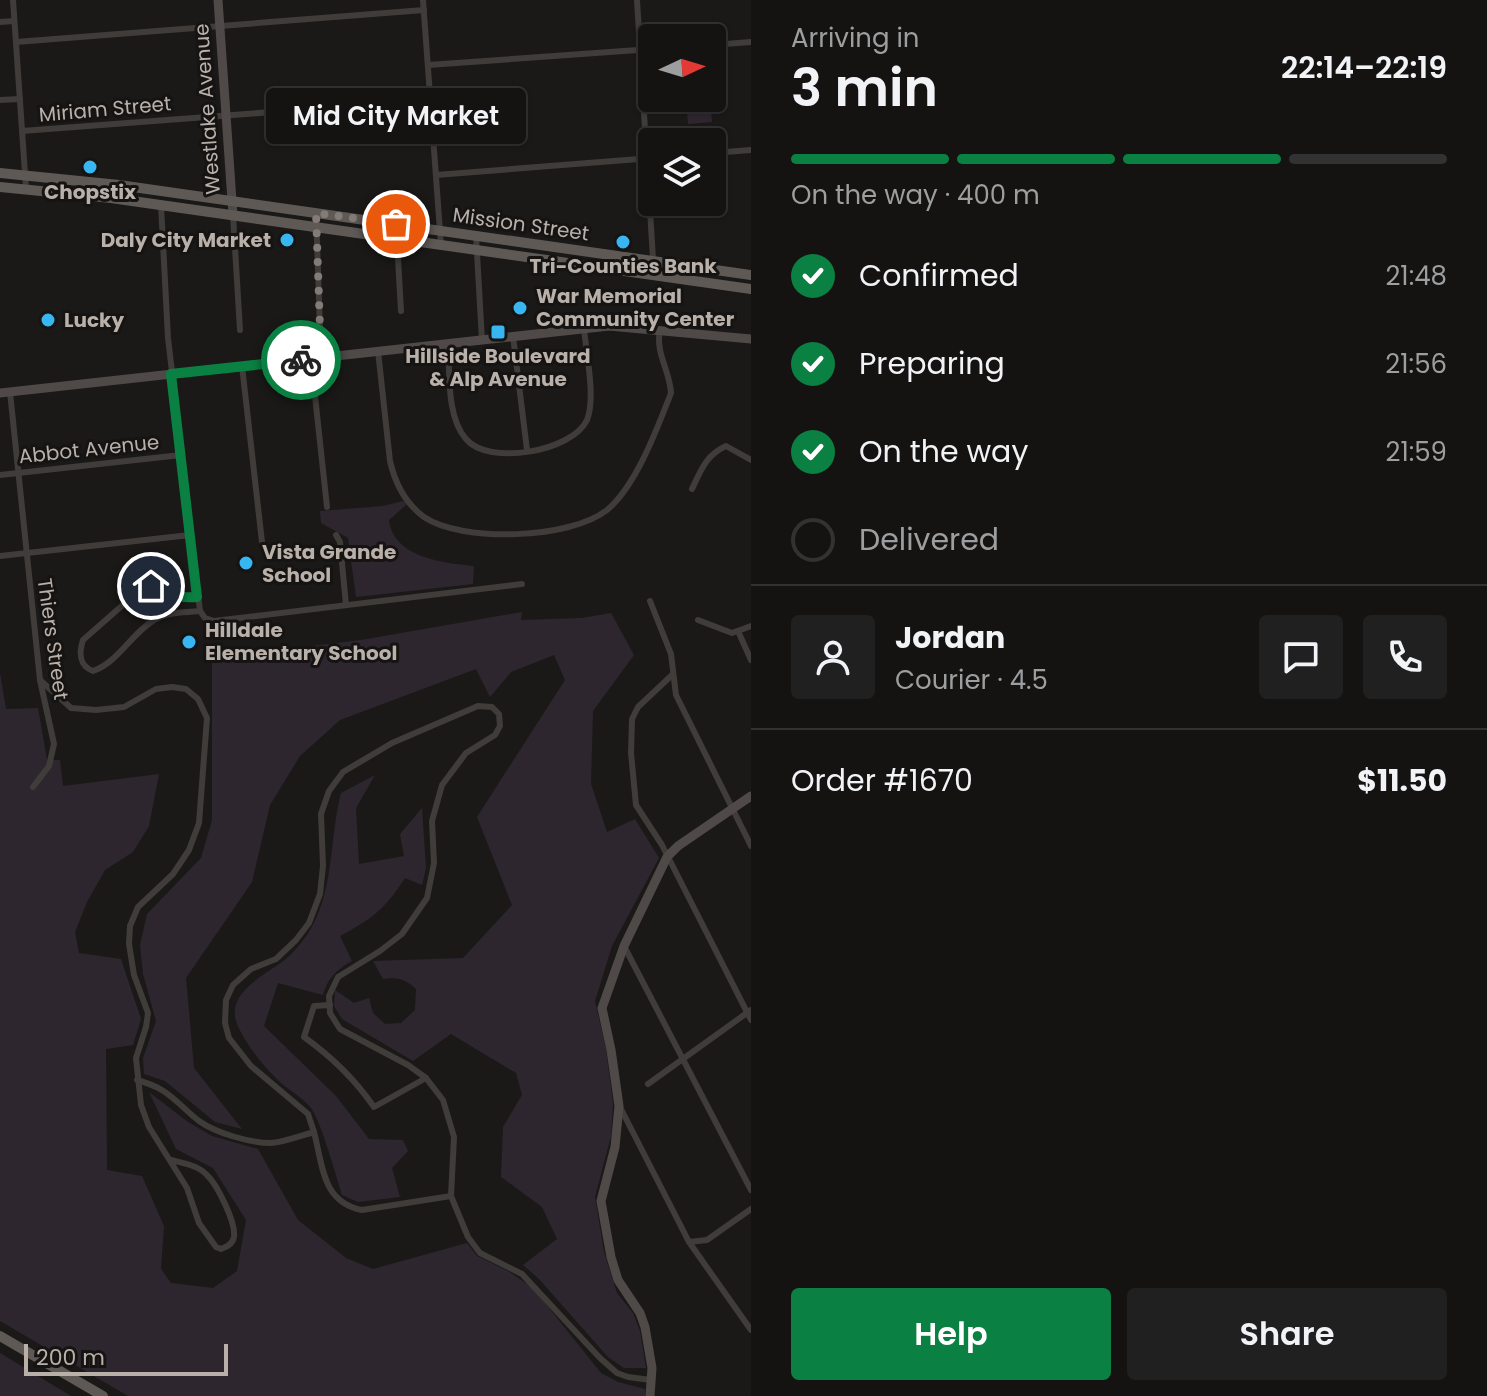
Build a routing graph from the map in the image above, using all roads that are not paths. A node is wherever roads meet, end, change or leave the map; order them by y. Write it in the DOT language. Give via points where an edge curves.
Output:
graph roads {
  1 [pos="13,0"];
  2 [pos="218,0"];
  3 [pos="423,0"];
  4 [pos="637,0"];
  5 [pos="424,10"];
  6 [pos="14,21"];
  7 [pos="0,22"];
  8 [pos="639,24"];
  9 [pos="220,25"];
  10 [pos="16,42"];
  11 [pos="751,42"];
  12 [pos="726,44"];
  13 [pos="638,49"];
  14 [pos="428,65"];
  15 [pos="20,99"];
  16 [pos="0,100"];
  17 [pos="430,100"];
  18 [pos="226,115"];
  19 [pos="22,131"];
  20 [pos="751,150"];
  21 [pos="726,152"];
  22 [pos="638,159"];
  23 [pos="0,173"];
  24 [pos="436,175"];
  25 [pos="26,176"];
  26 [pos="0,187"];
  27 [pos="26,188"];
  28 [pos="232,201"];
  29 [pos="161,205"];
  30 [pos="316,213"];
  31 [pos="233,215"];
  32 [pos="653,216"];
  33 [pos="396,224"];
  34 [pos="315,227"];
  35 [pos="440,230"];
  36 [pos="476,236"];
  37 [pos="397,238"];
  38 [pos="441,245"];
  39 [pos="477,250"];
  40 [pos="655,262"];
  41 [pos="654,275"];
  42 [pos="751,275"];
  43 [pos="751,289"];
  44 [pos="401,311"];
  45 [pos="584,328"];
  46 [pos="240,330"];
  47 [pos="660,330"];
  48 [pos="513,336"];
  49 [pos="751,339"];
  50 [pos="482,340"];
  51 [pos="448,343"];
  52 [pos="378,351"];
  53 [pos="316,358"];
  54 [pos="242,366"];
  55 [pos="171,374"];
  56 [pos="5,392"];
  57 [pos="527,450"];
  58 [pos="181,455"];
  59 [pos="751,460"];
  60 [pos="18,473"];
  61 [pos="0,475"];
  62 [pos="692,489"];
  63 [pos="327,507"];
  64 [pos="190,535"];
  65 [pos="336,535"];
  66 [pos="267,552"];
  67 [pos="26,553"];
  68 [pos="0,556"];
  69 [pos="522,584"];
  70 [pos="197,597"];
  71 [pos="650,601"];
  72 [pos="346,605"];
  73 [pos="200,611"];
  74 [pos="698,620"];
  75 [pos="751,626"];
  76 [pos="738,631"];
  77 [pos="751,660"];
  78 [pos="672,675"];
  79 [pos="40,680"];
  80 [pos="33,787"];
  81 [pos="751,796"];
  82 [pos="732,809"];
  83 [pos="751,846"];
  84 [pos="667,857"];
  85 [pos="624,946"];
  86 [pos="330,1005"];
  87 [pos="749,1011"];
  88 [pos="751,1020"];
  89 [pos="681,1058"];
  90 [pos="426,1078"];
  91 [pos="137,1080"];
  92 [pos="648,1084"];
  93 [pos="619,1106"];
  94 [pos="314,1132"];
  95 [pos="171,1160"];
  96 [pos="751,1190"];
  97 [pos="451,1196"];
  98 [pos="751,1209"];
  99 [pos="707,1240"];
  100 [pos="689,1242"];
  101 [pos="702,1260"];
  102 [pos="751,1330"];
  103 [pos="0,1336"];
  104 [pos="651,1380"];
  105 [pos="103,1396"];
  106 [pos="650,1396"];
  1 -- 6 [label="street"];
  2 -- 9 [label="street, Westlake Avenue"];
  3 -- 5 [label="street"];
  4 -- 8 [label="street"];
  5 -- 9 [label="street"];
  5 -- 14 [label="street"];
  6 -- 7 [label="street"];
  6 -- 10 [label="street"];
  9 -- 10 [label="street"];
  9 -- 18 [label="street, Westlake Avenue"];
  10 -- 15 [label="street"];
  11 -- 12 [label="street"];
  13 -- 14 [label="street"];
  14 -- 17 [label="street"];
  15 -- 16 [label="street, Miriam Street"];
  15 -- 19 [label="street"];
  17 -- 18 [label="street, Miriam Street"];
  17 -- 24 [label="street"];
  18 -- 19 [label="street, Miriam Street"];
  18 -- 28 [label="street, Westlake Avenue"];
  19 -- 25 [label="street"];
  20 -- 21 [label="street"];
  22 -- 24 [label="street"];
  23 -- 25 [label="main road, Mission Street"];
  24 -- 35 [label="street"];
  25 -- 27 [label="street"];
  25 -- 28 [label="main road, Mission Street"];
  26 -- 27 [label="main road, Mission Street"];
  27 -- 29 [label="main road, Mission Street"];
  28 -- 30 [label="main road, Mission Street"];
  28 -- 31 [label="street, Westlake Avenue"];
  29 -- 31 [label="main road, Mission Street"];
  29 -- 55 [label="street"];
  30 -- 33 [label="main road, Mission Street"];
  30 -- 34 [label="street"];
  31 -- 34 [label="main road, Mission Street"];
  31 -- 46 [label="street"];
  32 -- 40 [label="street"];
  33 -- 35 [label="main road, Mission Street"];
  33 -- 37 [label="street"];
  34 -- 37 [label="main road, Mission Street"];
  34 -- 53 [label="street"];
  35 -- 36 [label="main road, Mission Street"];
  35 -- 38 [label="street"];
  36 -- 39 [label="street"];
  36 -- 40 [label="main road, Mission Street"];
  37 -- 38 [label="main road, Mission Street"];
  37 -- 44 [label="street"];
  38 -- 39 [label="main road, Mission Street"];
  39 -- 41 [label="main road, Mission Street"];
  39 -- 50 [label="street"];
  40 -- 41 [label="street"];
  40 -- 42 [label="main road, Mission Street"];
  41 -- 43 [label="main road, Mission Street"];
  45 -- 47 [label="street"];
  45 -- 48 [label="street"];
  45 -- 57 [label="street" via="591,402 587,419 568,441"];
  47 -- 49 [label="street"];
  47 -- 52 [label="street" via="660,354 671,393 626,491 599,516 524,533 454,530 411,506 393,476"];
  48 -- 50 [label="street"];
  48 -- 57 [label="street"];
  50 -- 51 [label="street"];
  51 -- 52 [label="street"];
  51 -- 57 [label="street" via="456,422 467,442 500,454"];
  52 -- 53 [label="street"];
  53 -- 54 [label="street"];
  53 -- 63 [label="street"];
  54 -- 55 [label="street"];
  54 -- 66 [label="street"];
  55 -- 56 [label="street"];
  55 -- 58 [label="street"];
  56 -- 60 [label="street, Thiers Street"];
  58 -- 60 [label="street, Abbot Avenue"];
  58 -- 64 [label="street"];
  59 -- 62 [label="street" via="726,446 714,451"];
  60 -- 61 [label="street, Abbot Avenue"];
  60 -- 67 [label="street, Thiers Street"];
  64 -- 67 [label="street"];
  64 -- 70 [label="street"];
  65 -- 72 [label="street"];
  67 -- 68 [label="street"];
  67 -- 79 [label="street, Thiers Street"];
  69 -- 72 [label="street"];
  70 -- 73 [label="street"];
  70 -- 73 [label="street" via="179,599 161,588 141,589 83,640 82,661 93,671 104,667 153,620"];
  71 -- 78 [label="street" via="671,654"];
  72 -- 73 [label="street" via="214,621"];
  74 -- 76 [label="street"];
  75 -- 76 [label="street"];
  76 -- 77 [label="street"];
  78 -- 82 [label="street" via="676,695"];
  78 -- 84 [label="street" via="638,707 632,719 631,753 636,805"];
  79 -- 80 [label="street, Thiers Street" via="54,754"];
  79 -- 91 [label="street" via="71,708 96,710 124,707 156,689 186,689 207,718 199,823 173,874 138,907 130,926 134,975 148,1013 136,1058"];
  81 -- 82 [label="street"];
  82 -- 83 [label="street"];
  82 -- 84 [label="street"];
  84 -- 85 [label="street"];
  84 -- 87 [label="street"];
  85 -- 89 [label="street"];
  85 -- 93 [label="street" via="602,1008"];
  86 -- 90 [label="street" via="340,1029"];
  86 -- 90 [label="street" via="314,1006 304,1037 335,1059 374,1107"];
  86 -- 94 [label="street" via="338,977 402,934 427,898 434,863 432,821 442,785 466,753 495,735 499,714 492,707 478,706 392,743 343,772 321,814 320,894 309,923 276,959 251,969 233,985 226,1000 229,1038 251,1066 308,1114"];
  87 -- 88 [label="street"];
  87 -- 89 [label="street"];
  89 -- 92 [label="street"];
  89 -- 96 [label="street"];
  90 -- 97 [label="street" via="443,1100 454,1137"];
  91 -- 94 [label="street" via="168,1092 220,1133 269,1143"];
  91 -- 95 [label="street" via="149,1127"];
  93 -- 100 [label="street"];
  93 -- 104 [label="street" via="601,1201 618,1280 645,1327"];
  94 -- 97 [label="street" via="329,1189 350,1208"];
  95 -- 95 [label="street" via="199,1223 216,1247 230,1245 231,1218 206,1174"];
  97 -- 104 [label="street" via="480,1253 522,1274 617,1373"];
  98 -- 99 [label="street"];
  99 -- 100 [label="street"];
  99 -- 101 [label="street"];
  100 -- 101 [label="street"];
  101 -- 102 [label="street"];
  103 -- 105 [label="main road"];
  104 -- 106 [label="street"];
}
